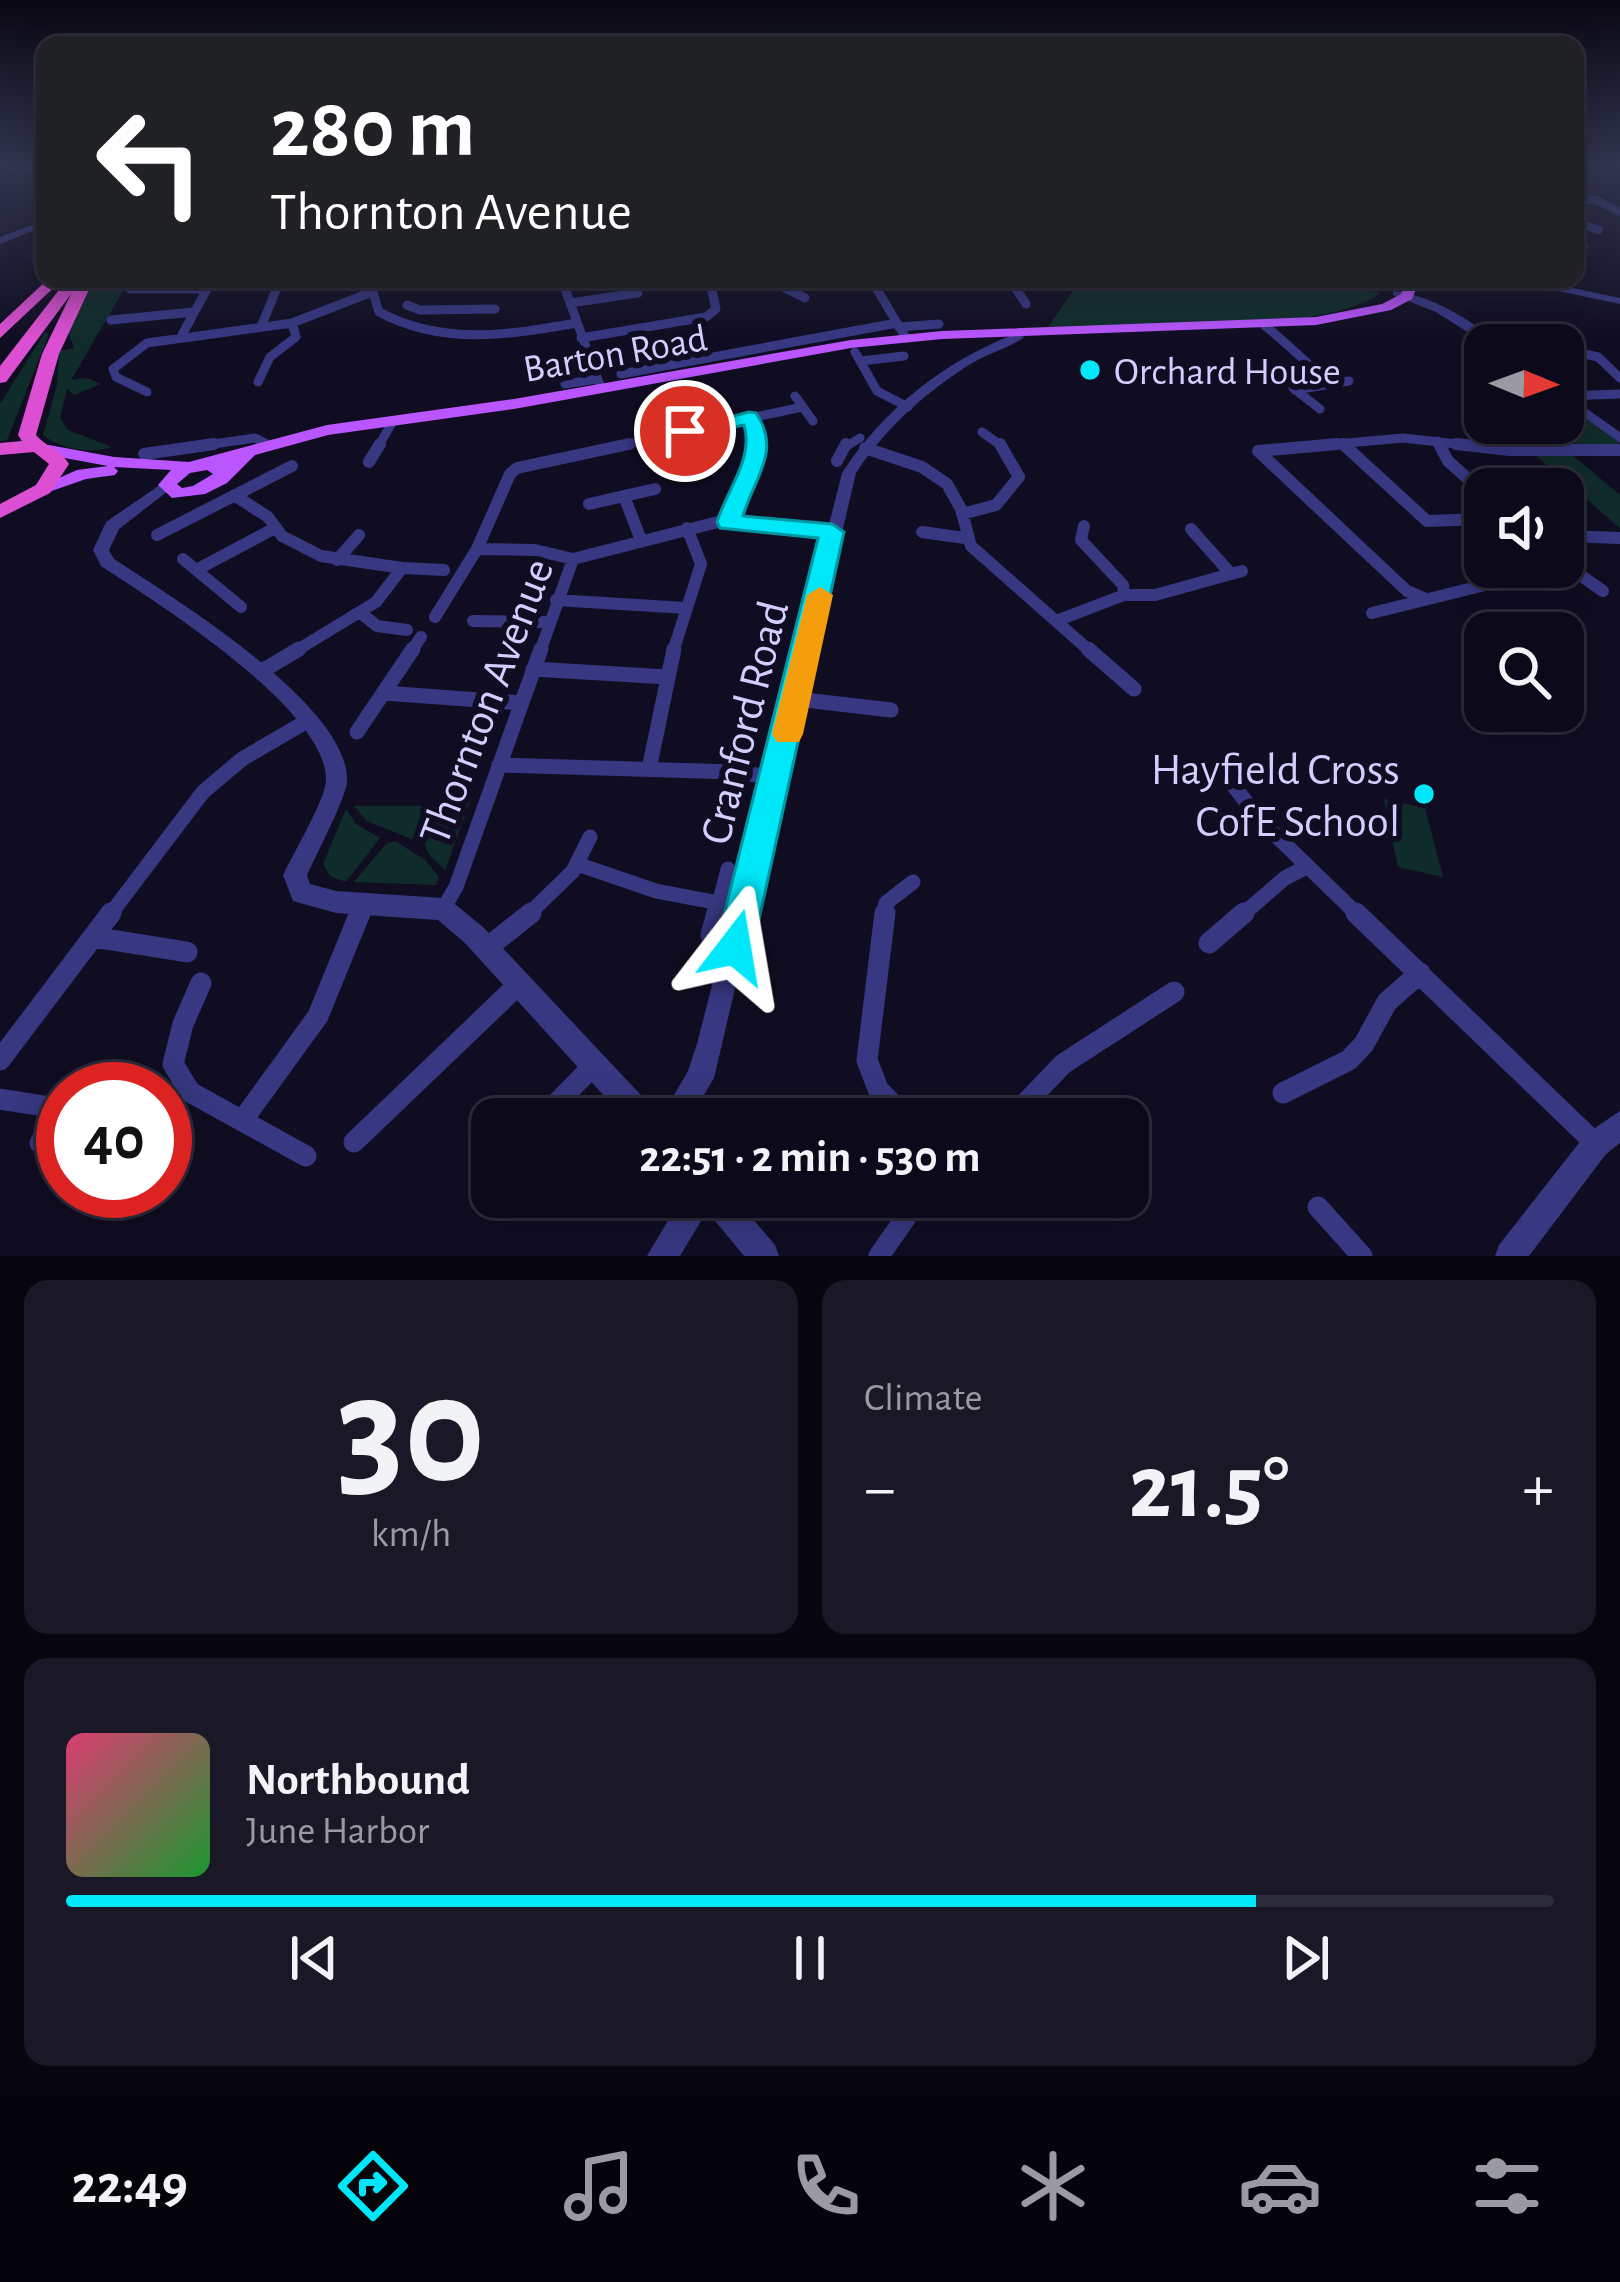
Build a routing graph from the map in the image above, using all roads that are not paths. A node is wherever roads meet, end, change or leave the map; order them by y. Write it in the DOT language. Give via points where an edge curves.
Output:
graph roads {
  1 [pos="1584,226"];
  2 [pos="36,227"];
  3 [pos="1599,230"];
  4 [pos="0,241"];
  5 [pos="49,288"];
  6 [pos="52,288"];
  7 [pos="68,288"];
  8 [pos="81,288"];
  9 [pos="214,288"];
  10 [pos="372,288"];
  11 [pos="565,288"];
  12 [pos="711,288"];
  13 [pos="786,288"];
  14 [pos="876,288"];
  15 [pos="1016,288"];
  16 [pos="1562,288"];
  17 [pos="208,289"];
  18 [pos="129,290"];
  19 [pos="372,292"];
  20 [pos="1401,292"];
  21 [pos="638,293"];
  22 [pos="262,296"];
  23 [pos="805,298"];
  24 [pos="1620,301"];
  25 [pos="569,303"];
  26 [pos="1026,304"];
  27 [pos="405,308"];
  28 [pos="496,310"];
  29 [pos="465,311"];
  30 [pos="194,312"];
  31 [pos="113,317"];
  32 [pos="292,323"];
  33 [pos="576,323"];
  34 [pos="939,324"];
  35 [pos="404,326"];
  36 [pos="1265,326"];
  37 [pos="1464,326"];
  38 [pos="261,327"];
  39 [pos="901,329"];
  40 [pos="0,333"];
  41 [pos="441,333"];
  42 [pos="182,335"];
  43 [pos="384,336"];
  44 [pos="1010,337"];
  45 [pos="581,338"];
  46 [pos="1584,355"];
  47 [pos="0,356"];
  48 [pos="904,356"];
  49 [pos="1604,360"];
  50 [pos="1620,361"];
  51 [pos="281,374"];
  52 [pos="620,374"];
  53 [pos="152,376"];
  54 [pos="0,378"];
  55 [pos="1620,378"];
  56 [pos="1349,381"];
  57 [pos="565,384"];
  58 [pos="599,384"];
  59 [pos="1333,384"];
  60 [pos="133,385"];
  61 [pos="147,392"];
  62 [pos="1620,394"];
  63 [pos="1584,395"];
  64 [pos="908,407"];
  65 [pos="1320,410"];
  66 [pos="1584,412"];
  67 [pos="749,418"];
  68 [pos="393,421"];
  69 [pos="813,421"];
  70 [pos="982,431"];
  71 [pos="1620,439"];
  72 [pos="1438,441"];
  73 [pos="1342,443"];
  74 [pos="862,446"];
  75 [pos="263,447"];
  76 [pos="42,448"];
  77 [pos="0,449"];
  78 [pos="1620,450"];
  79 [pos="144,454"];
  80 [pos="837,461"];
  81 [pos="369,462"];
  82 [pos="201,465"];
  83 [pos="292,466"];
  84 [pos="1464,475"];
  85 [pos="221,479"];
  86 [pos="168,483"];
  87 [pos="656,489"];
  88 [pos="36,493"];
  89 [pos="187,494"];
  90 [pos="234,495"];
  91 [pos="624,496"];
  92 [pos="589,504"];
  93 [pos="138,508"];
  94 [pos="0,512"];
  95 [pos="962,514"];
  96 [pos="1464,520"];
  97 [pos="729,522"];
  98 [pos="0,524"];
  99 [pos="1084,526"];
  100 [pos="275,528"];
  101 [pos="687,528"];
  102 [pos="1191,530"];
  103 [pos="832,532"];
  104 [pos="922,532"];
  105 [pos="1617,533"];
  106 [pos="157,535"];
  107 [pos="358,535"];
  108 [pos="1584,535"];
  109 [pos="965,538"];
  110 [pos="641,540"];
  111 [pos="477,549"];
  112 [pos="183,559"];
  113 [pos="573,559"];
  114 [pos="337,560"];
  115 [pos="402,568"];
  116 [pos="198,569"];
  117 [pos="444,570"];
  118 [pos="1584,578"];
  119 [pos="1468,588"];
  120 [pos="1603,591"];
  121 [pos="1124,595"];
  122 [pos="1424,598"];
  123 [pos="556,600"];
  124 [pos="241,607"];
  125 [pos="685,608"];
  126 [pos="1372,613"];
  127 [pos="361,614"];
  128 [pos="435,617"];
  129 [pos="473,621"];
  130 [pos="1056,621"];
  131 [pos="549,622"];
  132 [pos="533,669"];
  133 [pos="262,671"];
  134 [pos="668,677"];
  135 [pos="1134,689"];
  136 [pos="384,693"];
  137 [pos="796,699"];
  138 [pos="520,703"];
  139 [pos="891,710"];
  140 [pos="308,722"];
  141 [pos="357,732"];
  142 [pos="499,765"];
  143 [pos="650,769"];
  144 [pos="1226,776"];
  145 [pos="777,778"];
  146 [pos="590,836"];
  147 [pos="580,865"];
  148 [pos="1308,866"];
  149 [pos="728,868"];
  150 [pos="913,882"];
  151 [pos="719,903"];
  152 [pos="364,904"];
  153 [pos="443,909"];
  154 [pos="711,935"];
  155 [pos="93,937"];
  156 [pos="1209,943"];
  157 [pos="487,948"];
  158 [pos="188,952"];
  159 [pos="1420,973"];
  160 [pos="201,983"];
  161 [pos="519,984"];
  162 [pos="1174,992"];
  163 [pos="0,1060"];
  164 [pos="595,1064"];
  165 [pos="1283,1093"];
  166 [pos="562,1098"];
  167 [pos="625,1098"];
  168 [pos="687,1098"];
  169 [pos="889,1098"];
  170 [pos="1027,1098"];
  171 [pos="0,1099"];
  172 [pos="36,1105"];
  173 [pos="242,1121"];
  174 [pos="1620,1125"];
  175 [pos="354,1142"];
  176 [pos="1596,1144"];
  177 [pos="306,1156"];
  178 [pos="1318,1207"];
  179 [pos="693,1218"];
  180 [pos="728,1218"];
  181 [pos="905,1218"];
  182 [pos="662,1256"];
  183 [pos="764,1256"];
  184 [pos="879,1256"];
  185 [pos="1362,1256"];
  186 [pos="1510,1256"];
  1 -- 3 [label="street"];
  2 -- 4 [label="street"];
  5 -- 40 [label="highway"];
  6 -- 47 [label="highway"];
  7 -- 54 [label="highway"];
  8 -- 76 [label="highway" via="43,370 27,435"];
  9 -- 17 [label="street"];
  10 -- 19 [label="street"];
  11 -- 25 [label="street"];
  12 -- 45 [label="street" via="716,309 706,317"];
  13 -- 23 [label="street"];
  14 -- 39 [label="street"];
  15 -- 26 [label="street"];
  16 -- 24 [label="street"];
  17 -- 18 [label="street"];
  17 -- 30 [label="street"];
  19 -- 32 [label="street"];
  19 -- 35 [label="street" via="379,312"];
  20 -- 36 [label="main road, Barton Road" via="1378,307"];
  20 -- 37 [label="street"];
  21 -- 25 [label="street"];
  22 -- 38 [label="street" via="275,292"];
  25 -- 33 [label="street"];
  27 -- 29 [label="street"];
  28 -- 29 [label="street"];
  29 -- 41 [label="street"];
  30 -- 31 [label="street"];
  30 -- 42 [label="street"];
  32 -- 38 [label="street"];
  32 -- 51 [label="street" via="296,337 270,357 260,379"];
  33 -- 41 [label="street" via="484,341"];
  33 -- 45 [label="street"];
  34 -- 39 [label="street, Barton Road"];
  35 -- 41 [label="street"];
  35 -- 43 [label="street"];
  36 -- 44 [label="main road, Barton Road"];
  36 -- 59 [label="street"];
  38 -- 42 [label="street"];
  39 -- 44 [label="main road, Barton Road"];
  39 -- 52 [label="street, Barton Road"];
  39 -- 58 [label="main road, Barton Road"];
  42 -- 60 [label="street" via="119,360 114,374"];
  44 -- 64 [label="street, Cranford Road"];
  45 -- 58 [label="street"];
  46 -- 49 [label="street"];
  48 -- 64 [label="street" via="858,356 879,395"];
  49 -- 50 [label="street"];
  49 -- 55 [label="street"];
  53 -- 60 [label="street"];
  56 -- 59 [label="street"];
  57 -- 58 [label="street"];
  58 -- 68 [label="main road, Barton Road"];
  59 -- 65 [label="street" via="1292,388"];
  60 -- 61 [label="street"];
  62 -- 63 [label="street"];
  64 -- 74 [label="street, Cranford Road"];
  66 -- 71 [label="street"];
  67 -- 69 [label="street" via="799,402"];
  67 -- 97 [label="street" via="761,445"];
  67 -- 111 [label="street" via="517,468"];
  68 -- 75 [label="main road, Barton Road"];
  68 -- 81 [label="street"];
  70 -- 95 [label="street" via="1007,451 1019,477 988,509"];
  72 -- 73 [label="street"];
  72 -- 78 [label="street"];
  72 -- 84 [label="street"];
  73 -- 96 [label="street" via="1426,521"];
  73 -- 122 [label="street" via="1258,452 1407,592"];
  74 -- 80 [label="street" via="843,448"];
  74 -- 95 [label="street" via="941,479"];
  74 -- 103 [label="street, Cranford Road"];
  75 -- 79 [label="street, Barton Road" via="255,438"];
  75 -- 82 [label="main road, Barton Road"];
  75 -- 85 [label="main road, Barton Road"];
  76 -- 77 [label="highway"];
  76 -- 82 [label="main road, Barton Road" via="130,464"];
  76 -- 88 [label="highway" via="58,457 59,471"];
  82 -- 85 [label="main road" via="223,469"];
  82 -- 86 [label="main road"];
  83 -- 90 [label="street"];
  85 -- 89 [label="main road, Barton Road"];
  86 -- 88 [label="main road" via="104,470"];
  86 -- 89 [label="main road" via="171,492"];
  86 -- 93 [label="street"];
  87 -- 91 [label="street"];
  88 -- 94 [label="highway"];
  88 -- 98 [label="highway"];
  89 -- 93 [label="street"];
  90 -- 100 [label="street"];
  90 -- 106 [label="street"];
  91 -- 92 [label="street"];
  91 -- 110 [label="street"];
  93 -- 133 [label="street" via="106,534 100,550 107,562"];
  95 -- 109 [label="street"];
  97 -- 101 [label="street, Thornton Avenue"];
  97 -- 103 [label="street, Thornton Avenue"];
  99 -- 121 [label="street" via="1081,540"];
  100 -- 114 [label="street"];
  100 -- 116 [label="street"];
  101 -- 110 [label="street, Thornton Avenue"];
  101 -- 125 [label="street" via="701,564"];
  102 -- 121 [label="street" via="1237,573 1155,596"];
  103 -- 137 [label="street, Cranford Road"];
  104 -- 109 [label="street"];
  105 -- 108 [label="street"];
  107 -- 114 [label="street"];
  109 -- 130 [label="street"];
  110 -- 113 [label="street, Thornton Avenue"];
  111 -- 113 [label="street"];
  111 -- 128 [label="street"];
  112 -- 116 [label="street"];
  113 -- 123 [label="street, Thornton Avenue"];
  114 -- 115 [label="street"];
  115 -- 117 [label="street"];
  115 -- 127 [label="street"];
  116 -- 124 [label="street"];
  118 -- 120 [label="street"];
  119 -- 122 [label="street"];
  121 -- 130 [label="street"];
  122 -- 126 [label="street"];
  123 -- 125 [label="street"];
  123 -- 131 [label="street, Thornton Avenue"];
  125 -- 134 [label="street"];
  127 -- 133 [label="street"];
  127 -- 136 [label="street" via="414,633"];
  129 -- 131 [label="street"];
  130 -- 135 [label="street"];
  131 -- 132 [label="street, Thornton Avenue"];
  132 -- 134 [label="street"];
  132 -- 138 [label="street, Thornton Avenue"];
  133 -- 140 [label="street"];
  134 -- 143 [label="street"];
  136 -- 138 [label="street"];
  136 -- 141 [label="street"];
  137 -- 139 [label="street"];
  137 -- 145 [label="street, Cranford Road"];
  138 -- 142 [label="street, Thornton Avenue"];
  140 -- 152 [label="street" via="339,774 296,886 314,900"];
  140 -- 155 [label="street" via="203,792"];
  142 -- 143 [label="street"];
  142 -- 153 [label="street, Thornton Avenue"];
  143 -- 145 [label="street"];
  144 -- 148 [label="street"];
  145 -- 168 [label="street, Cranford Road" via="700,1078"];
  146 -- 147 [label="street"];
  147 -- 151 [label="street"];
  147 -- 157 [label="street"];
  148 -- 156 [label="street"];
  148 -- 159 [label="street"];
  149 -- 151 [label="street"];
  150 -- 169 [label="street" via="886,903 866,1040 870,1075"];
  151 -- 154 [label="street"];
  152 -- 153 [label="street"];
  152 -- 173 [label="street" via="318,1016"];
  153 -- 157 [label="street"];
  155 -- 158 [label="street"];
  155 -- 163 [label="street"];
  157 -- 161 [label="street"];
  159 -- 165 [label="street" via="1387,1002 1349,1060"];
  159 -- 176 [label="street"];
  160 -- 173 [label="street" via="173,1064 190,1092"];
  161 -- 164 [label="street"];
  161 -- 175 [label="street"];
  162 -- 170 [label="street"];
  164 -- 166 [label="street"];
  164 -- 167 [label="street"];
  171 -- 172 [label="street"];
  173 -- 177 [label="street"];
  174 -- 176 [label="street"];
  176 -- 186 [label="street"];
  178 -- 185 [label="street"];
  179 -- 182 [label="street"];
  180 -- 183 [label="street"];
  181 -- 184 [label="street"];
}
